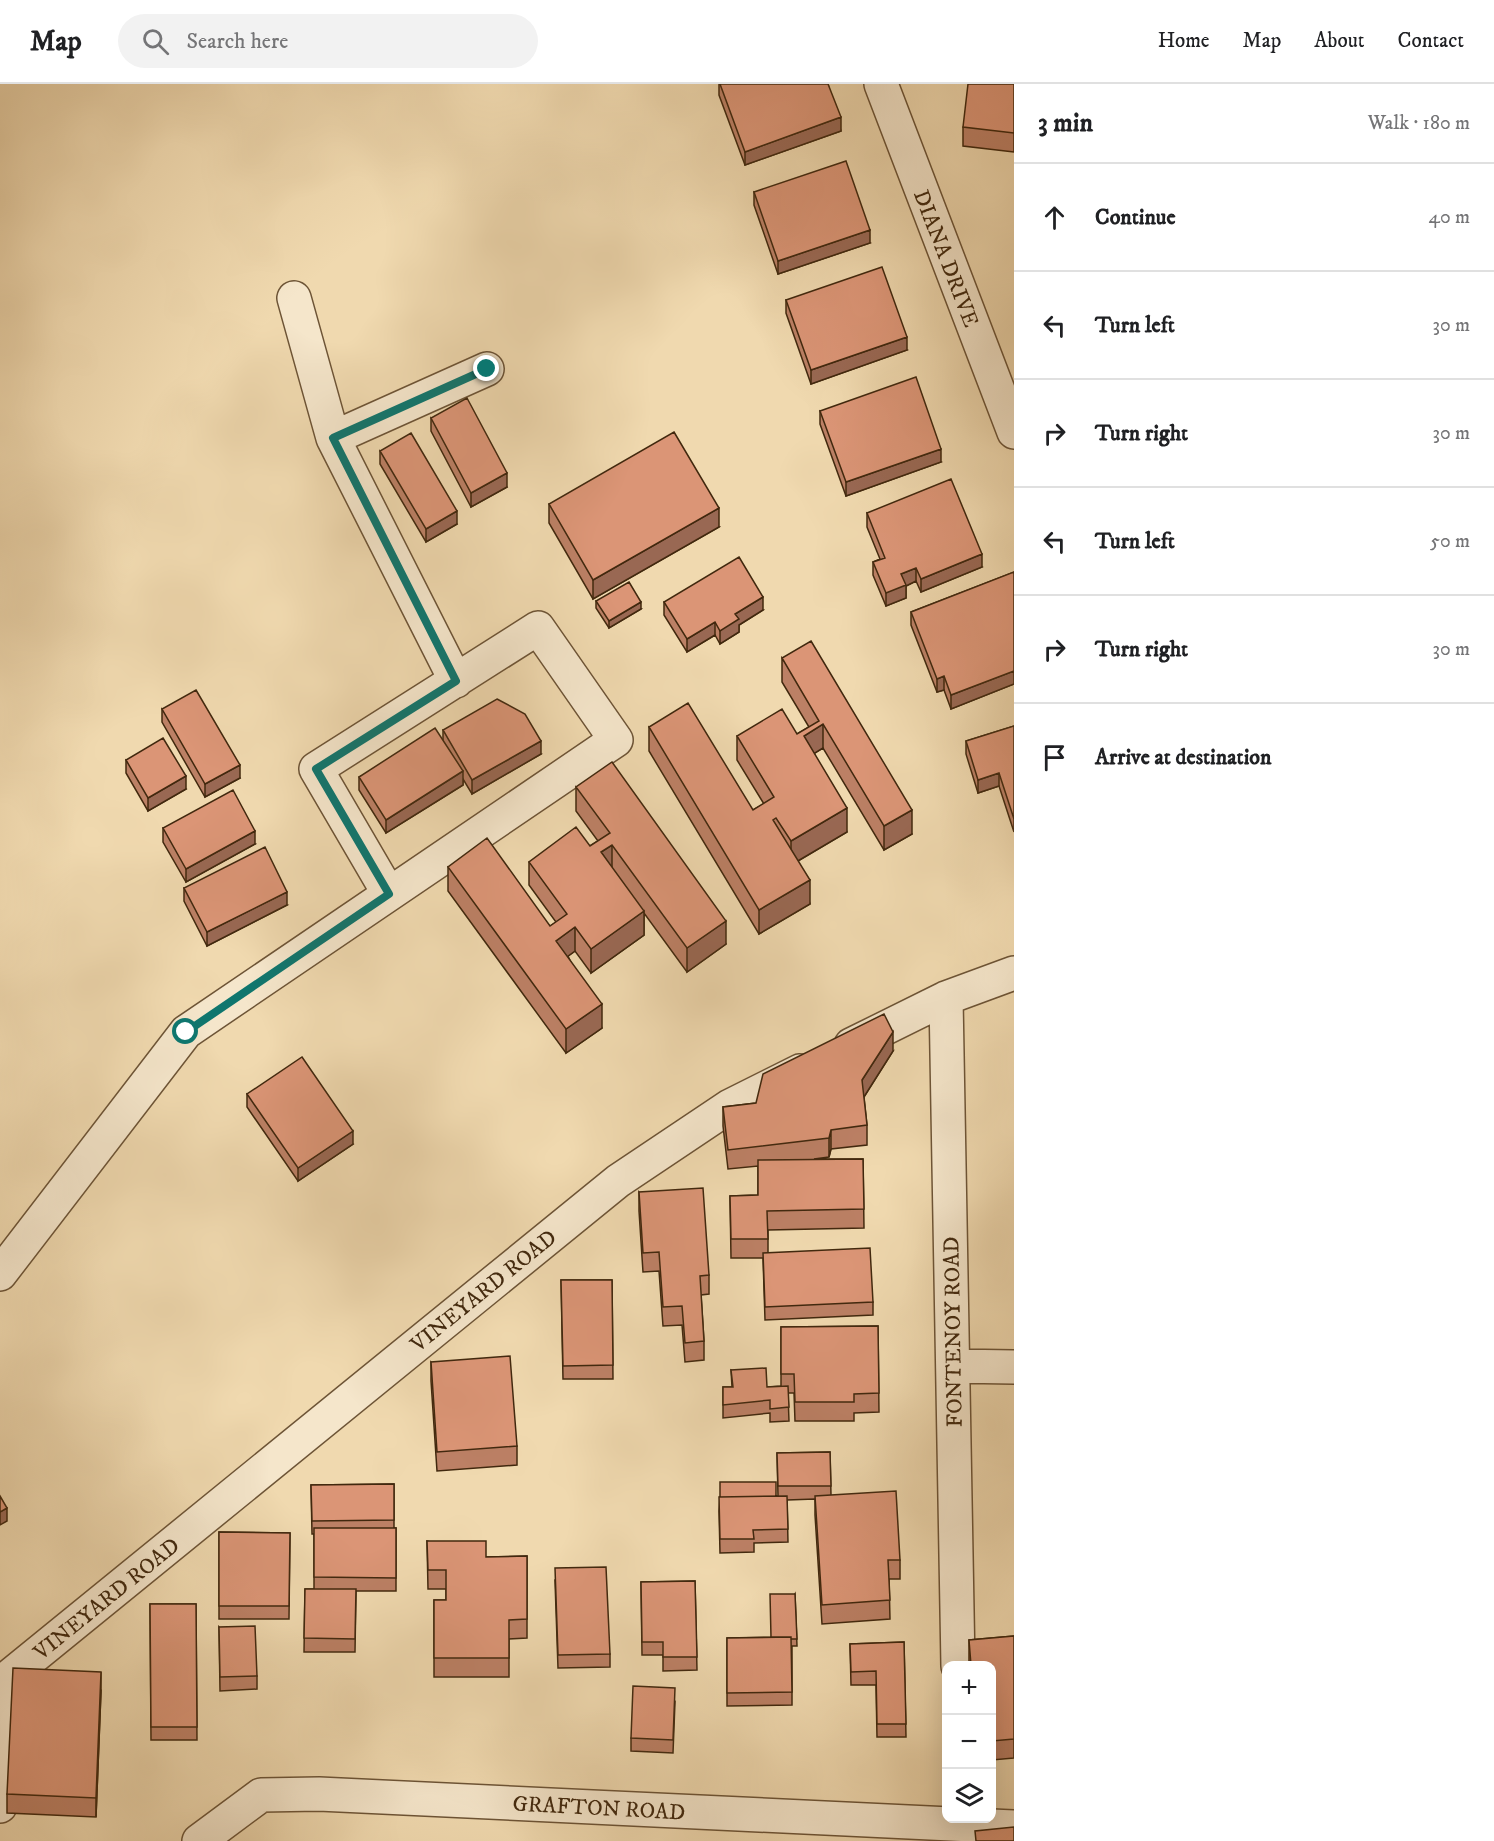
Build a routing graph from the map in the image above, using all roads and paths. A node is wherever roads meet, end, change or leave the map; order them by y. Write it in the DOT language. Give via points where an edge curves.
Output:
graph roads {
  1 [pos="881,84"];
  2 [pos="294,298"];
  3 [pos="487,369"];
  4 [pos="1014,432"];
  5 [pos="333,438"];
  6 [pos="456,681"];
  7 [pos="389,894"];
  8 [pos="1014,973"];
  9 [pos="946,998"];
  10 [pos="0,1274"];
  11 [pos="953,1366"];
  12 [pos="1014,1367"];
  13 [pos="958,1661"];
  14 [pos="3,1682"];
  15 [pos="0,1806"];
  16 [pos="1014,1827"];
  17 [pos="961,1828"];
  18 [pos="199,1841"];
  1 -- 4 [label="street, DIANA DRIVE"];
  2 -- 5 [label="street"];
  3 -- 5 [label="street"];
  5 -- 6 [label="street"];
  6 -- 7 [label="street" via="316,769"];
  6 -- 7 [label="street" via="538,628 616,740"];
  7 -- 10 [label="street" via="186,1032"];
  8 -- 9 [label="street, VINEYARD ROAD"];
  9 -- 11 [label="street, FONTENOY ROAD"];
  9 -- 14 [label="street, VINEYARD ROAD" via="730,1106 618,1181"];
  11 -- 12 [label="street"];
  11 -- 13 [label="street, FONTENOY ROAD"];
  14 -- 15 [label="street"];
  16 -- 17 [label="street, GRAFTON ROAD"];
  17 -- 18 [label="street, GRAFTON ROAD" via="319,1794 261,1795"];
}
